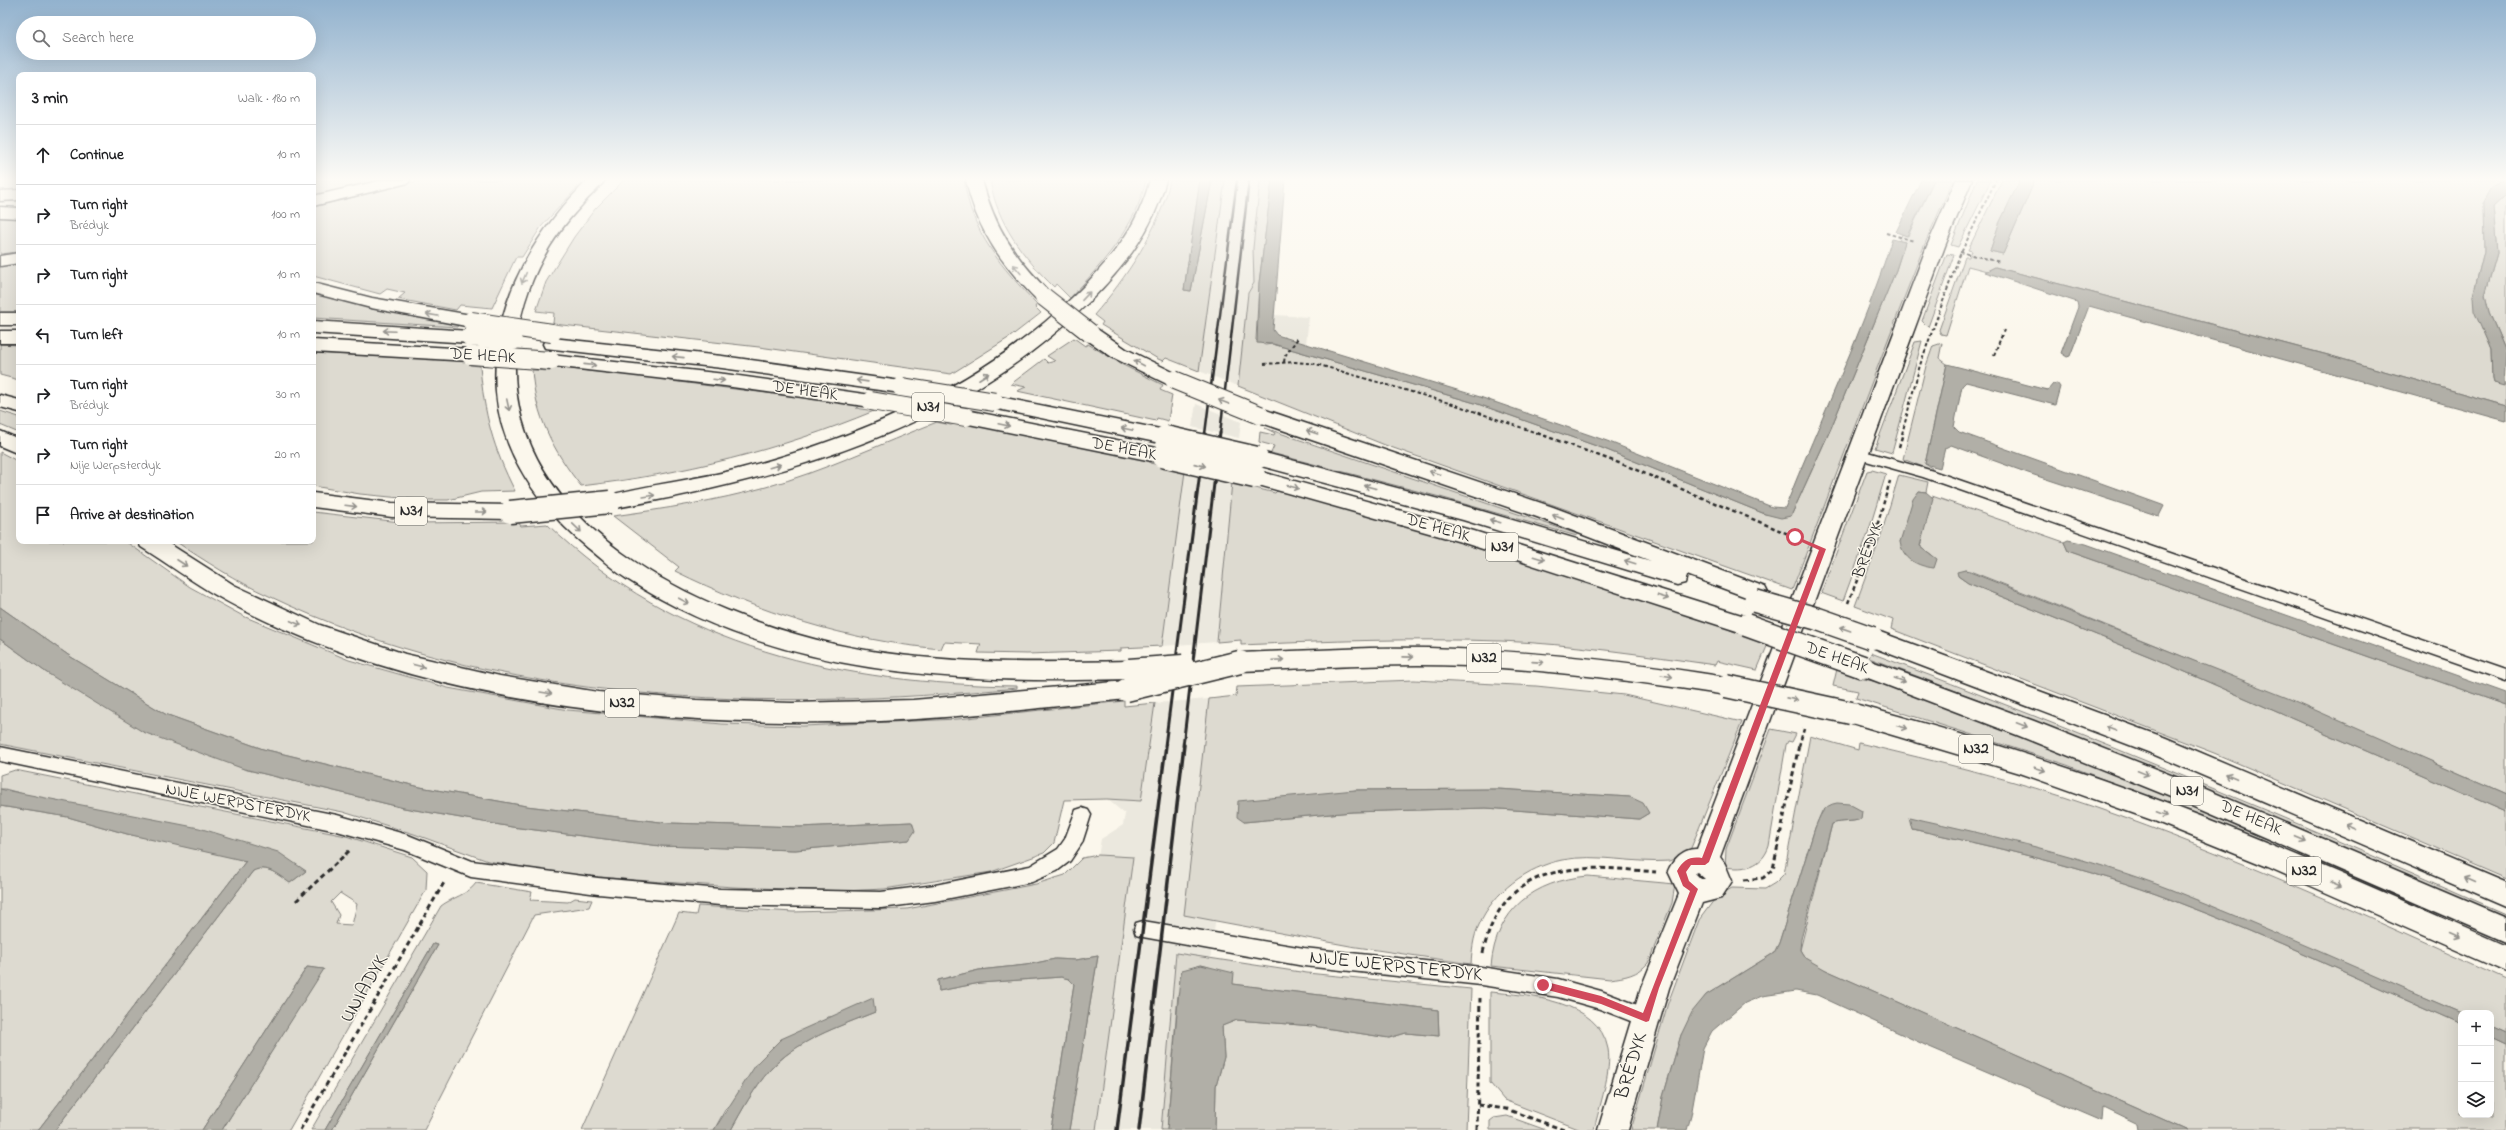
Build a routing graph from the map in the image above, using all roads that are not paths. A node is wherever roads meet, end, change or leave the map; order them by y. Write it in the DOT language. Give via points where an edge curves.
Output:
graph roads {
  1 [pos="551,233"];
  2 [pos="992,233"];
  3 [pos="1136,233"];
  4 [pos="1942,233"];
  5 [pos="16,258"];
  6 [pos="0,260"];
  7 [pos="316,289"];
  8 [pos="0,319"];
  9 [pos="16,319"];
  10 [pos="316,327"];
  11 [pos="0,337"];
  12 [pos="16,337"];
  13 [pos="470,338"];
  14 [pos="316,346"];
  15 [pos="552,346"];
  16 [pos="0,387"];
  17 [pos="16,391"];
  18 [pos="0,400"];
  19 [pos="16,405"];
  20 [pos="0,438"];
  21 [pos="16,446"];
  22 [pos="1164,447"];
  23 [pos="1858,454"];
  24 [pos="1256,468"];
  25 [pos="316,500"];
  26 [pos="154,544"];
  27 [pos="1756,597"];
  28 [pos="2506,675"];
  29 [pos="1127,680"];
  30 [pos="0,754"];
  31 [pos="1082,815"];
  32 [pos="2506,894"];
  33 [pos="1142,929"];
  34 [pos="2506,930"];
  35 [pos="2506,959"];
  36 [pos="1646,1018"];
  37 [pos="1613,1130"];
  1 -- 29 [label="main road, N32, one-way" via="527,272 517,295 507,330 505,393 519,443 531,469 553,504 589,539 620,563 695,606 732,623 825,651 872,660 978,671 1063,672"];
  27 -- 2 [label="main road, N31, one-way, bridge" via="1545,512 1260,415 1174,380 1119,352 1044,297 1019,272"];
  25 -- 3 [label="main road, N31, one-way, bridge" via="392,510 510,512 610,502 680,490 798,459 883,427 963,389 1028,346 1080,303 1117,262"];
  4 -- 23 [label="main road, BRÉDYK"];
  5 -- 6 [label="main road"];
  13 -- 7 [label="main road, N31, one-way" via="371,303"];
  8 -- 9 [label="main road"];
  13 -- 10 [label="main road, DE HEAK / N31, one-way"];
  11 -- 12 [label="main road"];
  13 -- 14 [label="main road, DE HEAK / N31"];
  13 -- 15 [label="main road, DE HEAK / N31, bridge"];
  13 -- 15 [label="main road, N31, bridge"];
  15 -- 22 [label="main road, DE HEAK / N31, one-way, bridge" via="709,378"];
  22 -- 15 [label="main road, DE HEAK / N31, one-way, bridge" via="995,402 722,362 588,347"];
  16 -- 17 [label="main road"];
  18 -- 19 [label="main road"];
  20 -- 21 [label="main road"];
  22 -- 24 [label="main road, DE HEAK / N31, bridge"];
  23 -- 28 [label="lane" via="1936,477"];
  23 -- 36 [label="main road, BRÉDYK" via="1655,988"];
  27 -- 24 [label="main road, DE HEAK / N31, one-way" via="1465,513"];
  24 -- 34 [label="main road, DE HEAK / N31, one-way, bridge" via="1746,625 1987,712 2216,803"];
  26 -- 29 [label="main road, N32, one-way" via="204,577 256,606 360,649 458,677 575,698 649,706 807,713 906,710"];
  32 -- 27 [label="main road, DE HEAK / N31, one-way, bridge" via="2157,745"];
  29 -- 35 [label="main road, N32, one-way, bridge" via="1240,662 1395,656 1499,659 1603,668 1726,686 1851,713 1984,751 2100,790 2221,836"];
  30 -- 31 [label="lane, NIJE WERPSTERDYK" via="330,821 408,843 463,866 598,886 720,897 882,900 1032,874 1064,855 1073,843"];
  33 -- 36 [label="lane, NIJE WERPSTERDYK" via="1304,957 1481,976 1558,988 1601,1000"];
  36 -- 37 [label="main road, BRÉDYK"];
}
